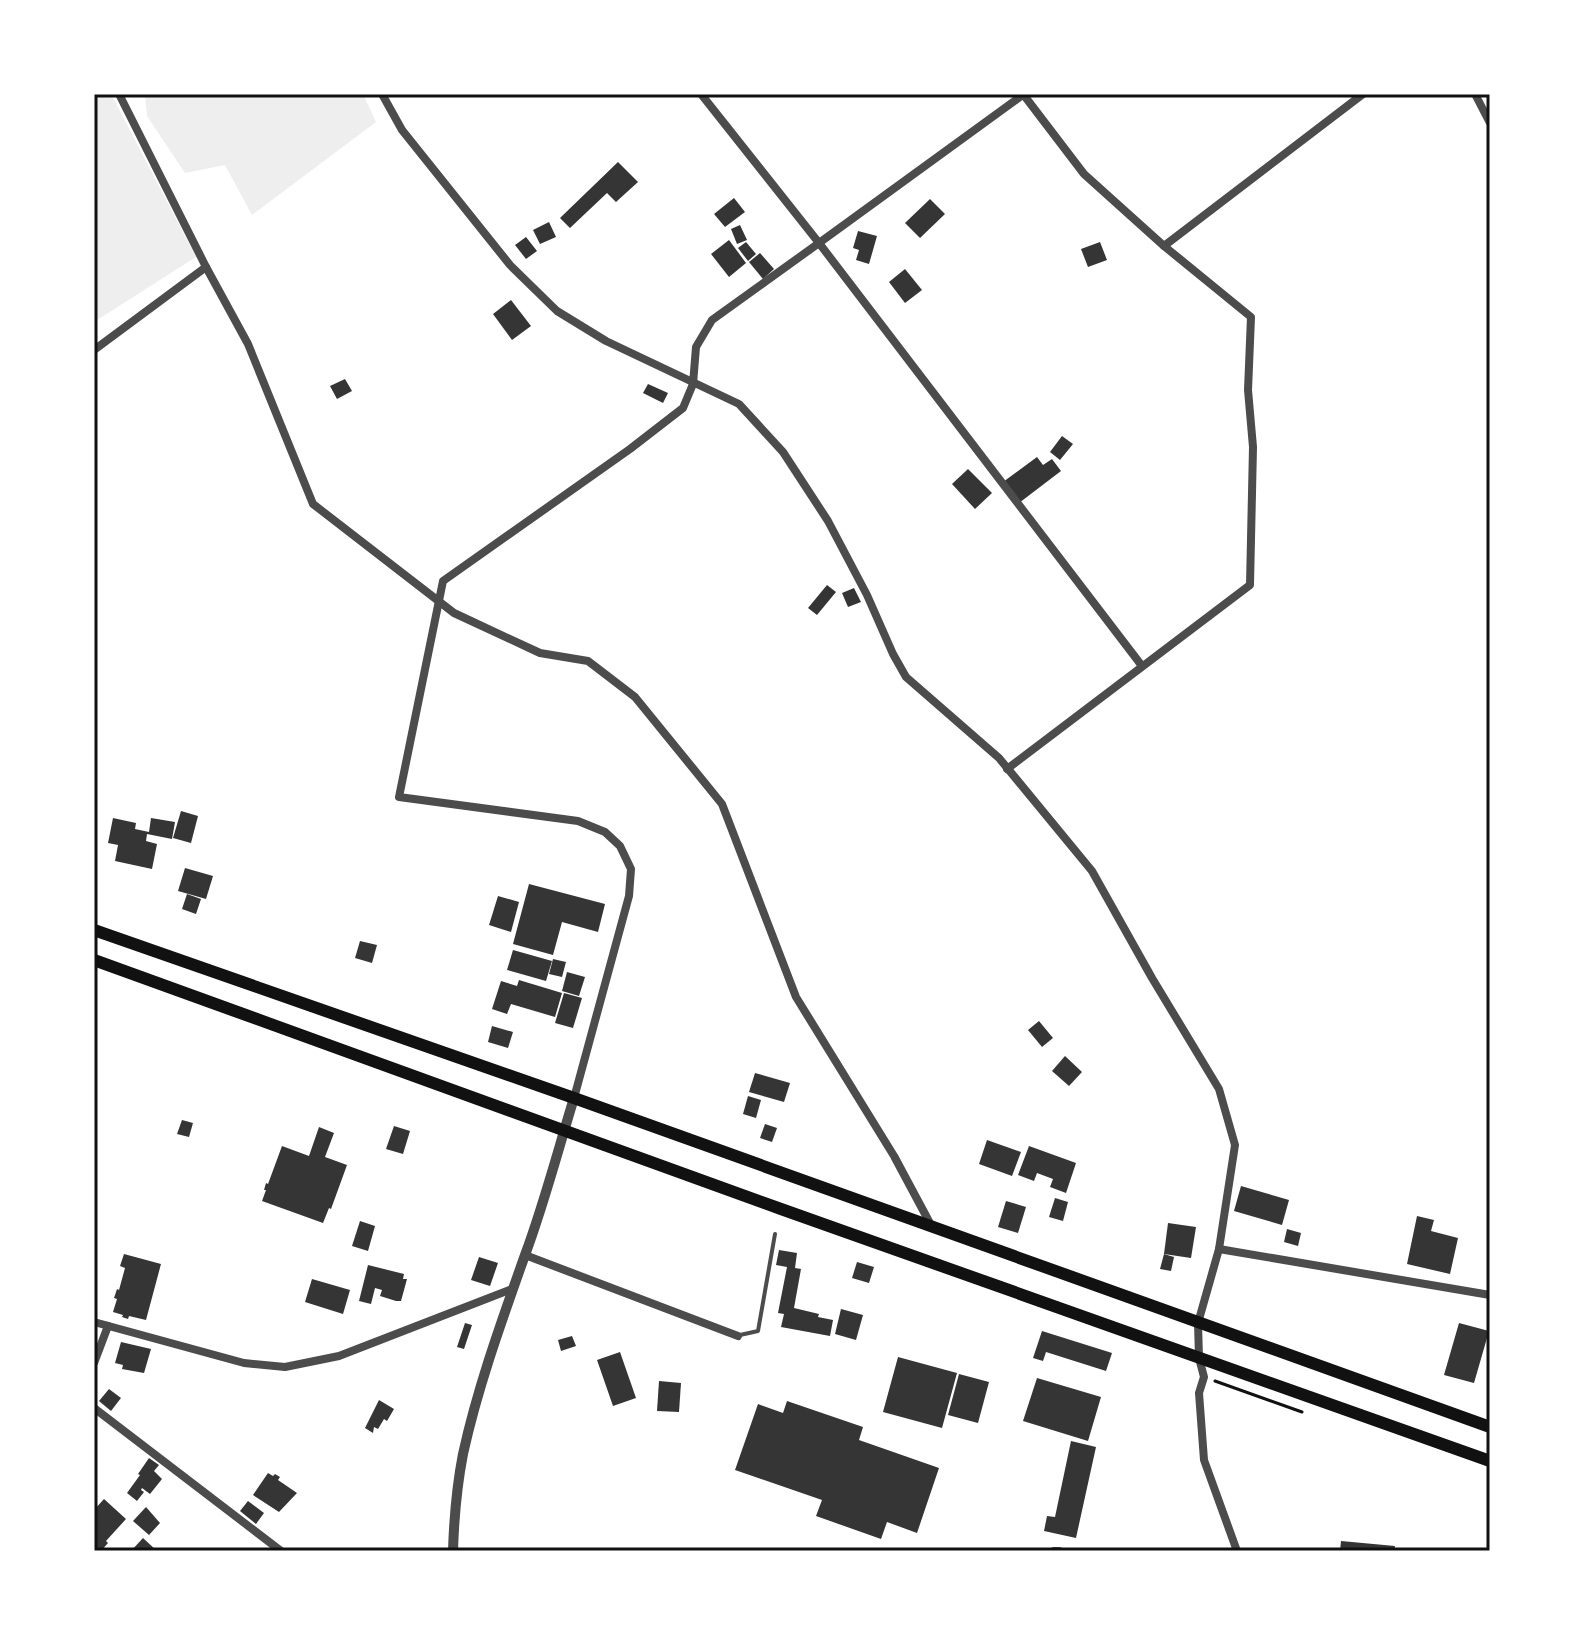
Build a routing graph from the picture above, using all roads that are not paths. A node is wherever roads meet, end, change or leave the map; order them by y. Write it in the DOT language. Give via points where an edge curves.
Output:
graph roads {
  1 [pos="119,94"];
  2 [pos="382,94"];
  3 [pos="701,94"];
  4 [pos="1024,94"];
  5 [pos="1363,94"];
  6 [pos="1475,94"];
  7 [pos="1490,123"];
  8 [pos="819,243"];
  9 [pos="1164,246"];
  10 [pos="206,267"];
  11 [pos="94,350"];
  12 [pos="693,384"];
  13 [pos="440,601"];
  14 [pos="1142,666"];
  15 [pos="1007,769"];
  16 [pos="94,930"];
  17 [pos="94,960"];
  18 [pos="574,1098"];
  19 [pos="564,1130"];
  20 [pos="932,1228"];
  21 [pos="775,1234"];
  22 [pos="1219,1249"];
  23 [pos="525,1255"];
  24 [pos="512,1289"];
  25 [pos="1490,1295"];
  26 [pos="94,1322"];
  27 [pos="1198,1323"];
  28 [pos="108,1326"];
  29 [pos="738,1336"];
  30 [pos="1199,1358"];
  31 [pos="94,1363"];
  32 [pos="94,1408"];
  33 [pos="1490,1427"];
  34 [pos="1490,1461"];
  35 [pos="281,1551"];
  36 [pos="453,1551"];
  37 [pos="1237,1551"];
  1 -- 10 [label="street"];
  2 -- 12 [label="street" via="402,130 510,265 557,311"];
  3 -- 8 [label="street"];
  4 -- 8 [label="street"];
  4 -- 9 [label="street" via="1084,174"];
  5 -- 9 [label="street"];
  6 -- 7 [label="street"];
  8 -- 12 [label="street" via="712,320 696,347"];
  8 -- 14 [label="street"];
  9 -- 14 [label="street" via="1251,317 1250,585"];
  10 -- 11 [label="street"];
  10 -- 13 [label="street" via="248,344 313,504"];
  12 -- 13 [label="street" via="683,408 443,581"];
  12 -- 15 [label="street" via="739,404 783,452 828,521 906,677"];
  13 -- 18 [label="street" via="399,797 578,821 605,832 620,846 631,869 629,896"];
  13 -- 20 [label="street" via="454,613 540,653 588,661 635,697 722,804 796,997"];
  14 -- 15 [label="street"];
  15 -- 22 [label="street" via="1092,871 1219,1089 1235,1145"];
  16 -- 18 [label="highway"];
  17 -- 19 [label="highway"];
  18 -- 19 [label="street"];
  18 -- 20 [label="highway"];
  19 -- 23 [label="street"];
  19 -- 30 [label="highway"];
  20 -- 27 [label="highway"];
  21 -- 29 [label="lane" via="758,1331"];
  22 -- 25 [label="street"];
  22 -- 27 [label="street"];
  23 -- 24 [label="street"];
  23 -- 29 [label="street"];
  24 -- 28 [label="street" via="339,1356 285,1367 244,1363"];
  24 -- 36 [label="street" via="463,1456"];
  26 -- 28 [label="street"];
  27 -- 30 [label="street"];
  27 -- 33 [label="highway"];
  28 -- 31 [label="street"];
  30 -- 34 [label="highway"];
  30 -- 37 [label="street" via="1204,1377 1199,1393 1204,1460"];
  32 -- 35 [label="street"];
}
